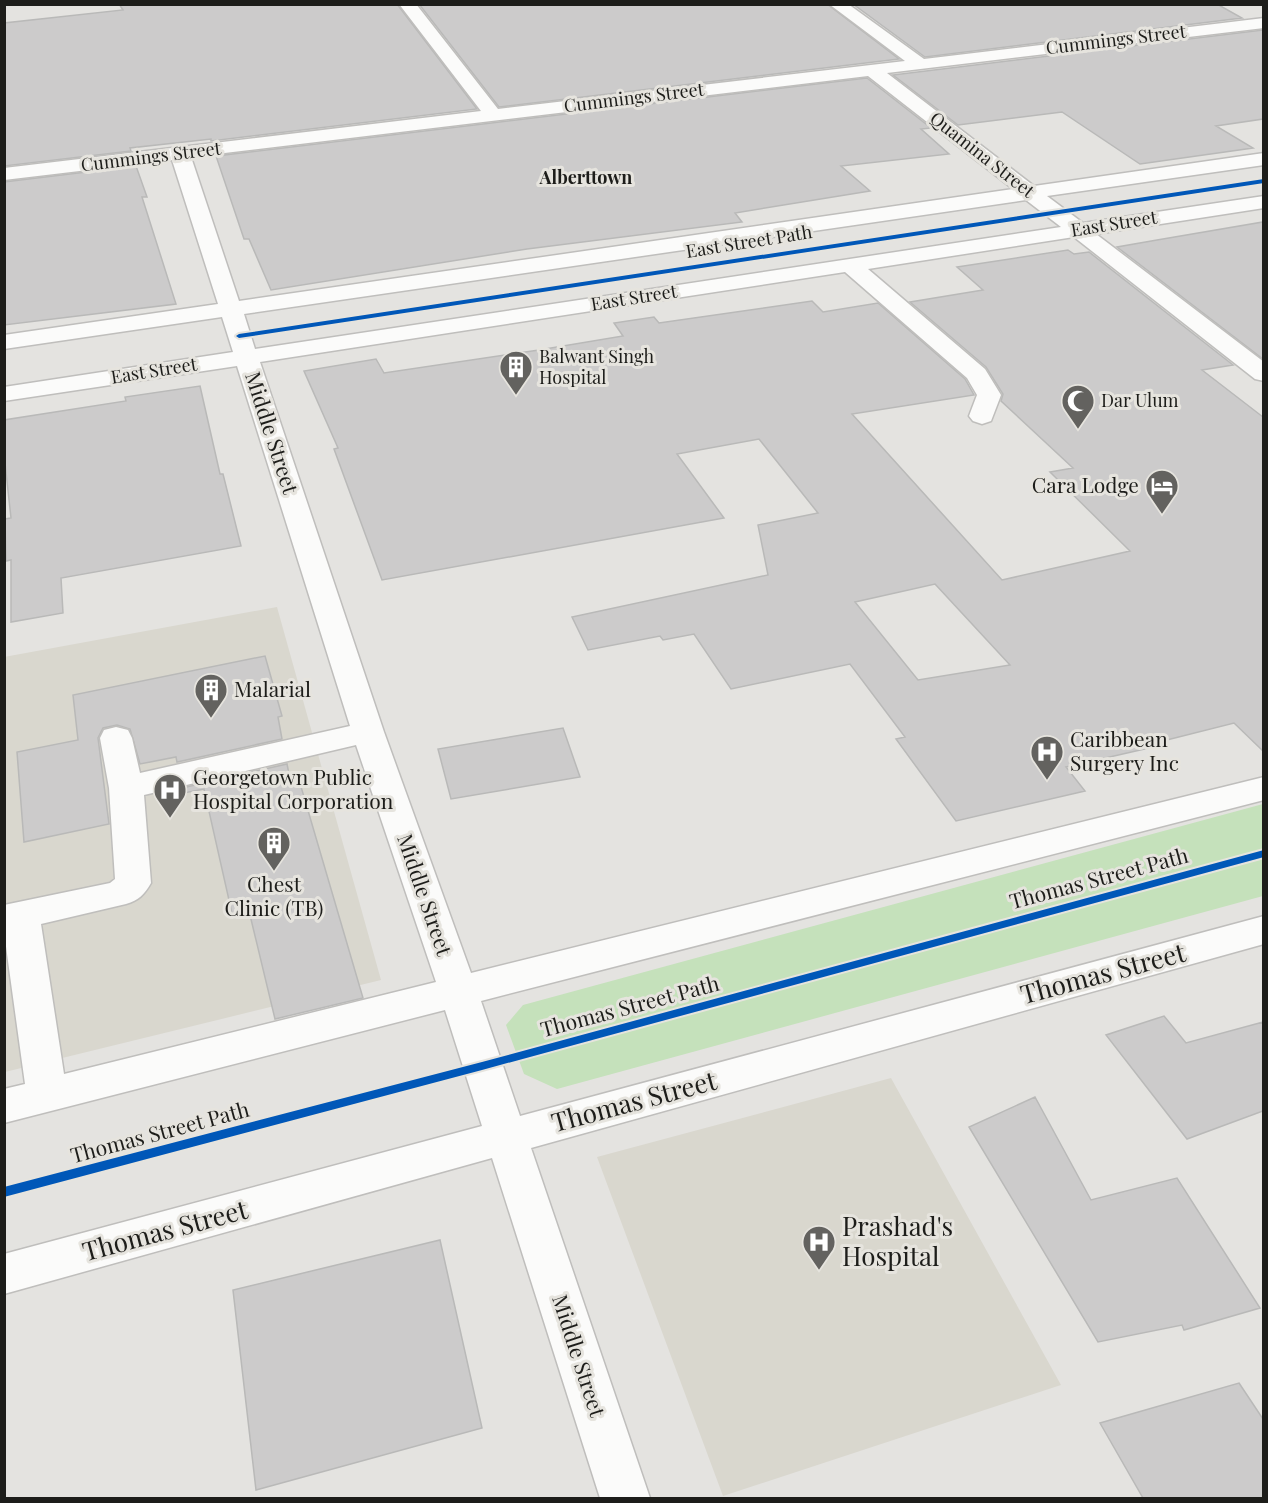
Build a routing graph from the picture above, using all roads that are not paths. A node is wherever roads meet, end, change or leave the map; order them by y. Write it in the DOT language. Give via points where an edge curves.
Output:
graph roads {
  1 [pos="407,4"];
  2 [pos="837,4"];
  3 [pos="1237,9"];
  4 [pos="1263,23"];
  5 [pos="919,63"];
  6 [pos="870,69"];
  7 [pos="493,115"];
  8 [pos="180,153"];
  9 [pos="1263,159"];
  10 [pos="4,174"];
  11 [pos="1028,191"];
  12 [pos="1263,202"];
  13 [pos="1078,230"];
  14 [pos="850,265"];
  15 [pos="231,309"];
  16 [pos="4,342"];
  17 [pos="247,357"];
  18 [pos="1263,374"];
  19 [pos="4,394"];
  20 [pos="982,416"];
  21 [pos="368,732"];
  22 [pos="116,738"];
  23 [pos="126,788"];
  24 [pos="1263,788"];
  25 [pos="13,917"];
  26 [pos="1263,930"];
  27 [pos="458,992"];
  28 [pos="47,1095"];
  29 [pos="4,1106"];
  30 [pos="506,1137"];
  31 [pos="4,1274"];
  32 [pos="625,1498"];
  1 -- 7 [label="street"];
  2 -- 5 [label="street"];
  3 -- 4 [label="street"];
  4 -- 5 [label="street, Cummings Street"];
  5 -- 6 [label="street, Cummings Street"];
  6 -- 7 [label="street, Cummings Street"];
  6 -- 11 [label="street, Quamina Street"];
  7 -- 8 [label="street, Cummings Street"];
  8 -- 10 [label="street, Cummings Street"];
  8 -- 15 [label="street, Middle Street"];
  9 -- 11 [label="street"];
  11 -- 13 [label="street, Quamina Street"];
  11 -- 15 [label="street"];
  12 -- 13 [label="street, East Street"];
  13 -- 14 [label="street, East Street"];
  13 -- 18 [label="street, Quamina Street"];
  14 -- 17 [label="street, East Street"];
  14 -- 20 [label="street" via="976,374 989,395"];
  15 -- 16 [label="street"];
  15 -- 17 [label="street, Middle Street"];
  17 -- 19 [label="street, East Street"];
  17 -- 21 [label="street, Middle Street"];
  21 -- 23 [label="street"];
  21 -- 27 [label="street, Middle Street"];
  22 -- 23 [label="street"];
  23 -- 25 [label="street" via="133,883 113,895"];
  24 -- 27 [label="street"];
  25 -- 28 [label="street"];
  26 -- 30 [label="street, Thomas Street"];
  27 -- 28 [label="street"];
  27 -- 30 [label="street, Middle Street"];
  28 -- 29 [label="street"];
  30 -- 31 [label="street, Thomas Street"];
  30 -- 32 [label="street, Middle Street"];
}
